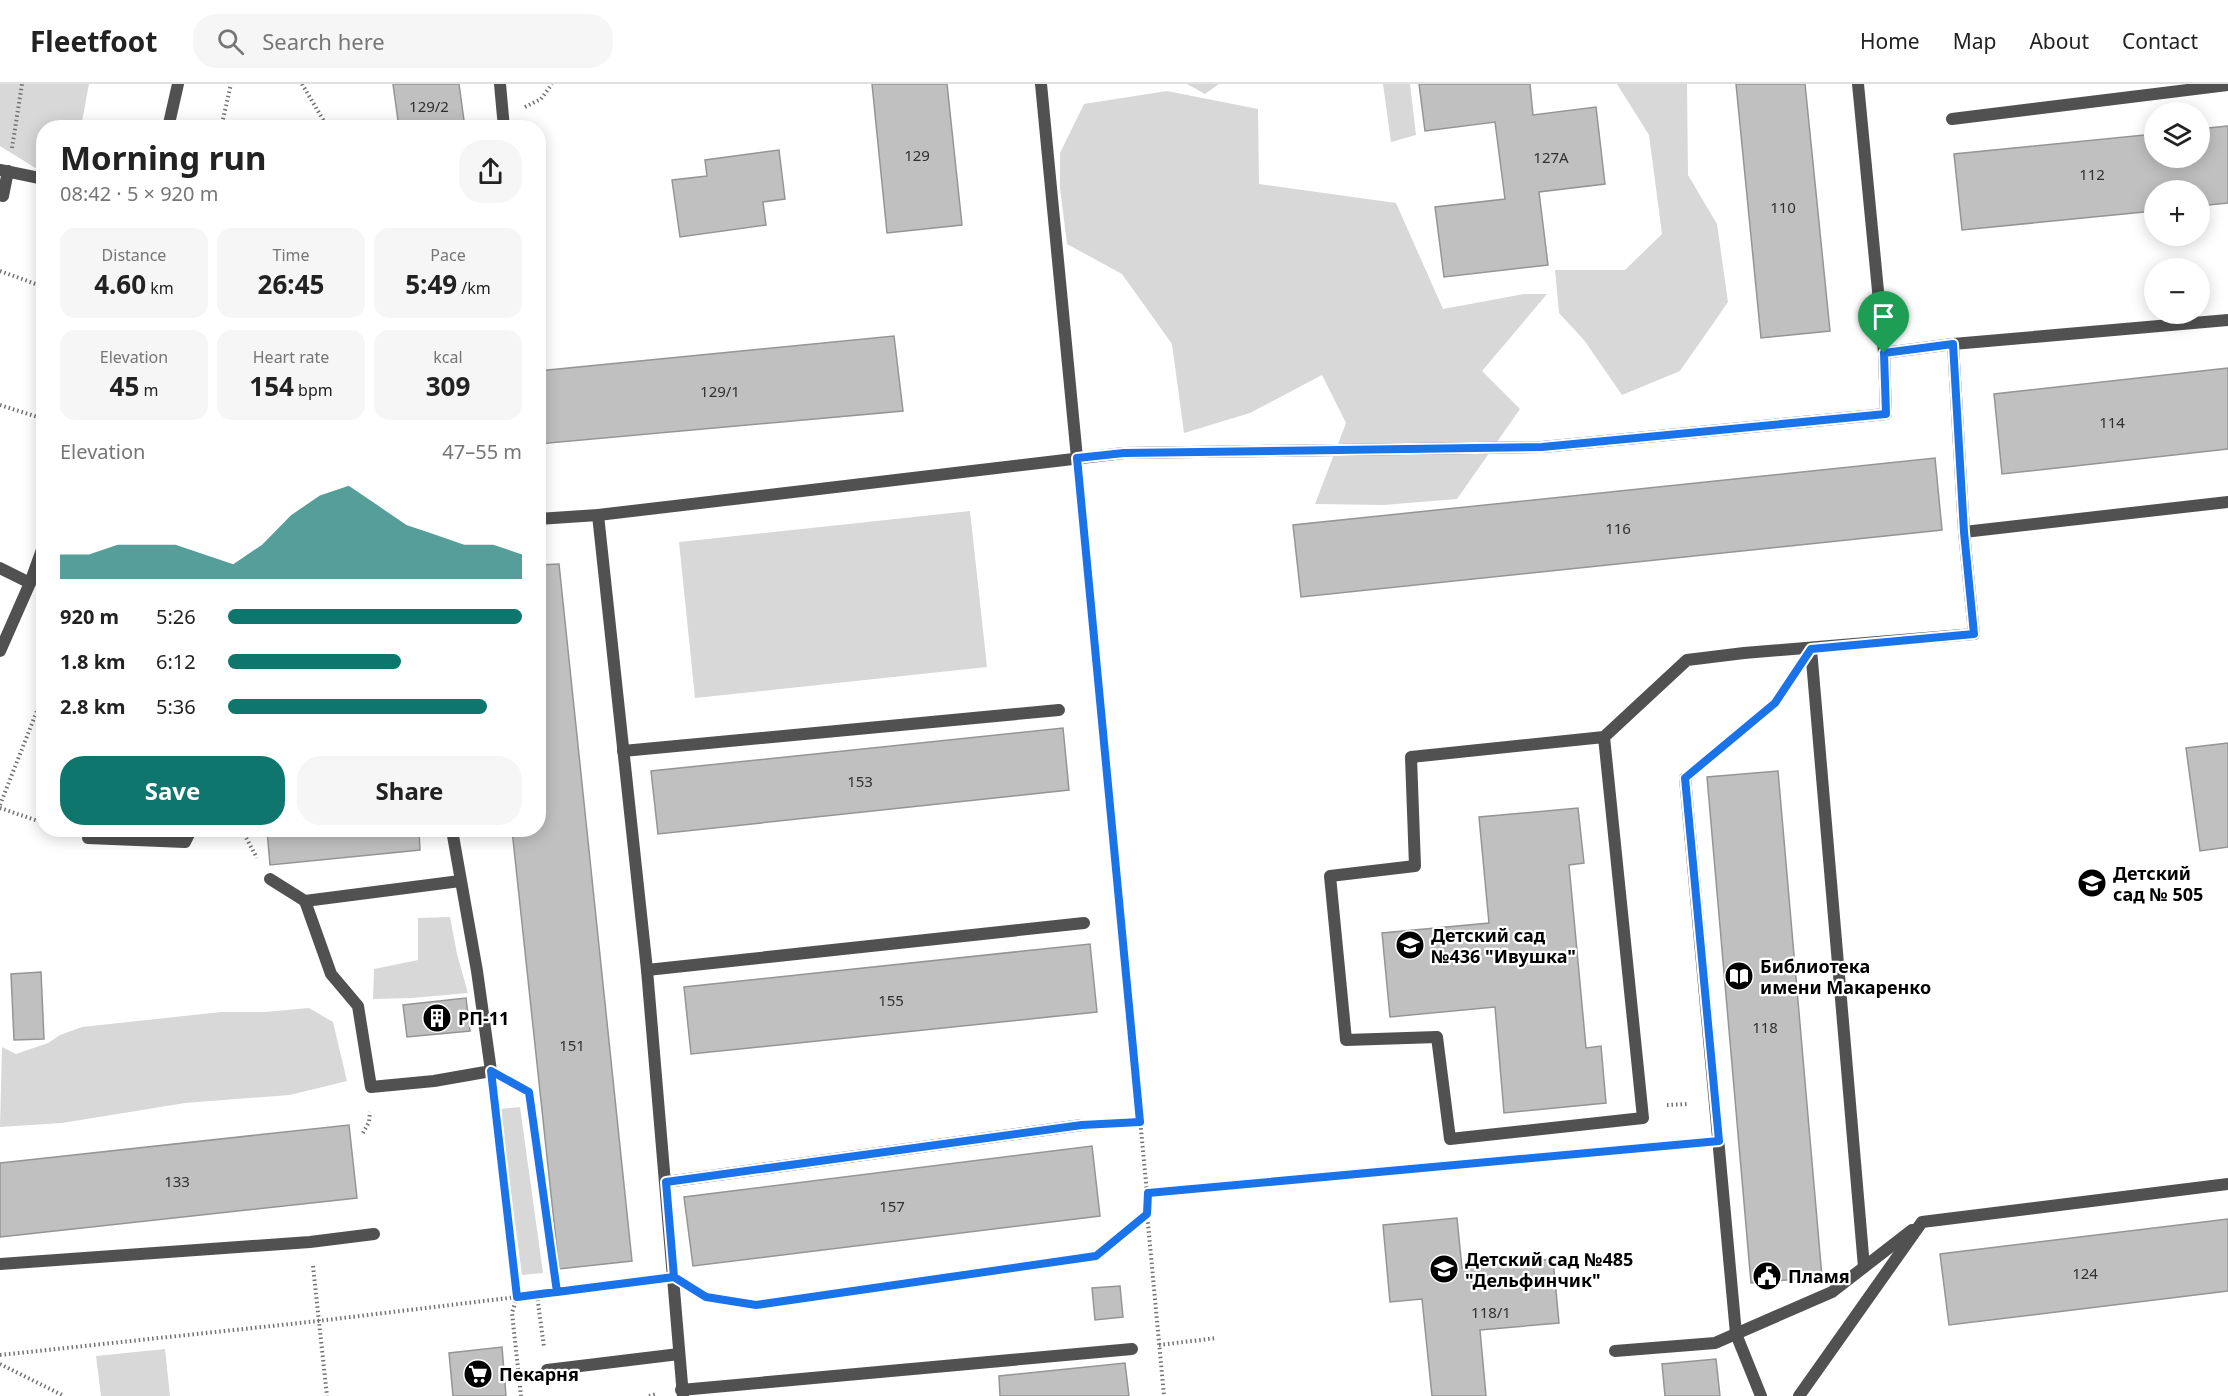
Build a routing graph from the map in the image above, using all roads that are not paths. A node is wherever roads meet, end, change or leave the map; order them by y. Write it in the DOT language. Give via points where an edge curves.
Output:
graph roads {
  1 [pos="178,84"];
  2 [pos="500,84"];
  3 [pos="1041,84"];
  4 [pos="1858,84"];
  5 [pos="2228,85"];
  6 [pos="1952,118"];
  7 [pos="170,120"];
  8 [pos="504,120"];
  9 [pos="4,171"];
  10 [pos="36,177"];
  11 [pos="3,196"];
  12 [pos="2228,320"];
  13 [pos="1953,344"];
  14 [pos="1884,353"];
  15 [pos="1077,458"];
  16 [pos="2228,502"];
  17 [pos="598,515"];
  18 [pos="546,518"];
  19 [pos="1964,532"];
  20 [pos="36,566"];
  21 [pos="0,568"];
  22 [pos="30,583"];
  23 [pos="1811,649"];
  24 [pos="0,651"];
  25 [pos="1059,710"];
  26 [pos="1604,736"];
  27 [pos="623,751"];
  28 [pos="1685,778"];
  29 [pos="188,837"];
  30 [pos="453,837"];
  31 [pos="88,838"];
  32 [pos="270,879"];
  33 [pos="460,881"];
  34 [pos="305,901"];
  35 [pos="1084,923"];
  36 [pos="647,969"];
  37 [pos="1082,1125"];
  38 [pos="666,1182"];
  39 [pos="2228,1184"];
  40 [pos="1922,1222"];
  41 [pos="374,1234"];
  42 [pos="0,1264"];
  43 [pos="1864,1267"];
  44 [pos="1736,1334"];
  45 [pos="1132,1349"];
  46 [pos="1615,1351"];
  47 [pos="679,1354"];
  48 [pos="547,1370"];
  49 [pos="682,1393"];
  50 [pos="1761,1396"];
  51 [pos="1799,1396"];
  1 -- 7 [label="street"];
  2 -- 8 [label="street"];
  3 -- 15 [label="street"];
  4 -- 14 [label="street"];
  5 -- 6 [label="street"];
  9 -- 10 [label="street"];
  9 -- 11 [label="street"];
  12 -- 13 [label="street"];
  13 -- 14 [label="street"];
  13 -- 19 [label="street"];
  14 -- 15 [label="street" via="1886,414 1542,447 1124,453"];
  15 -- 17 [label="street"];
  16 -- 19 [label="street"];
  17 -- 18 [label="street"];
  17 -- 27 [label="street"];
  19 -- 23 [label="street" via="1974,634"];
  20 -- 22 [label="street"];
  21 -- 22 [label="street"];
  22 -- 24 [label="street"];
  23 -- 26 [label="street" via="1687,660"];
  23 -- 43 [label="street"];
  25 -- 27 [label="street"];
  26 -- 26 [label="street" via="1643,1118 1450,1139 1437,1037 1346,1040 1329,876 1414,866 1411,757"];
  27 -- 36 [label="street"];
  28 -- 44 [label="street"];
  29 -- 31 [label="street" via="185,842"];
  30 -- 33 [label="street"];
  32 -- 34 [label="street"];
  33 -- 34 [label="street"];
  33 -- 34 [label="street" via="491,1071 434,1082 371,1087 358,1006 331,974"];
  35 -- 36 [label="street"];
  36 -- 38 [label="street"];
  37 -- 38 [label="street"];
  38 -- 47 [label="street"];
  39 -- 40 [label="street"];
  40 -- 43 [label="street"];
  40 -- 51 [label="street"];
  41 -- 42 [label="street"];
  43 -- 44 [label="street" via="1832,1292"];
  44 -- 46 [label="street" via="1715,1343"];
  44 -- 50 [label="street"];
  45 -- 49 [label="street"];
  47 -- 48 [label="street"];
  47 -- 49 [label="street"];
}
